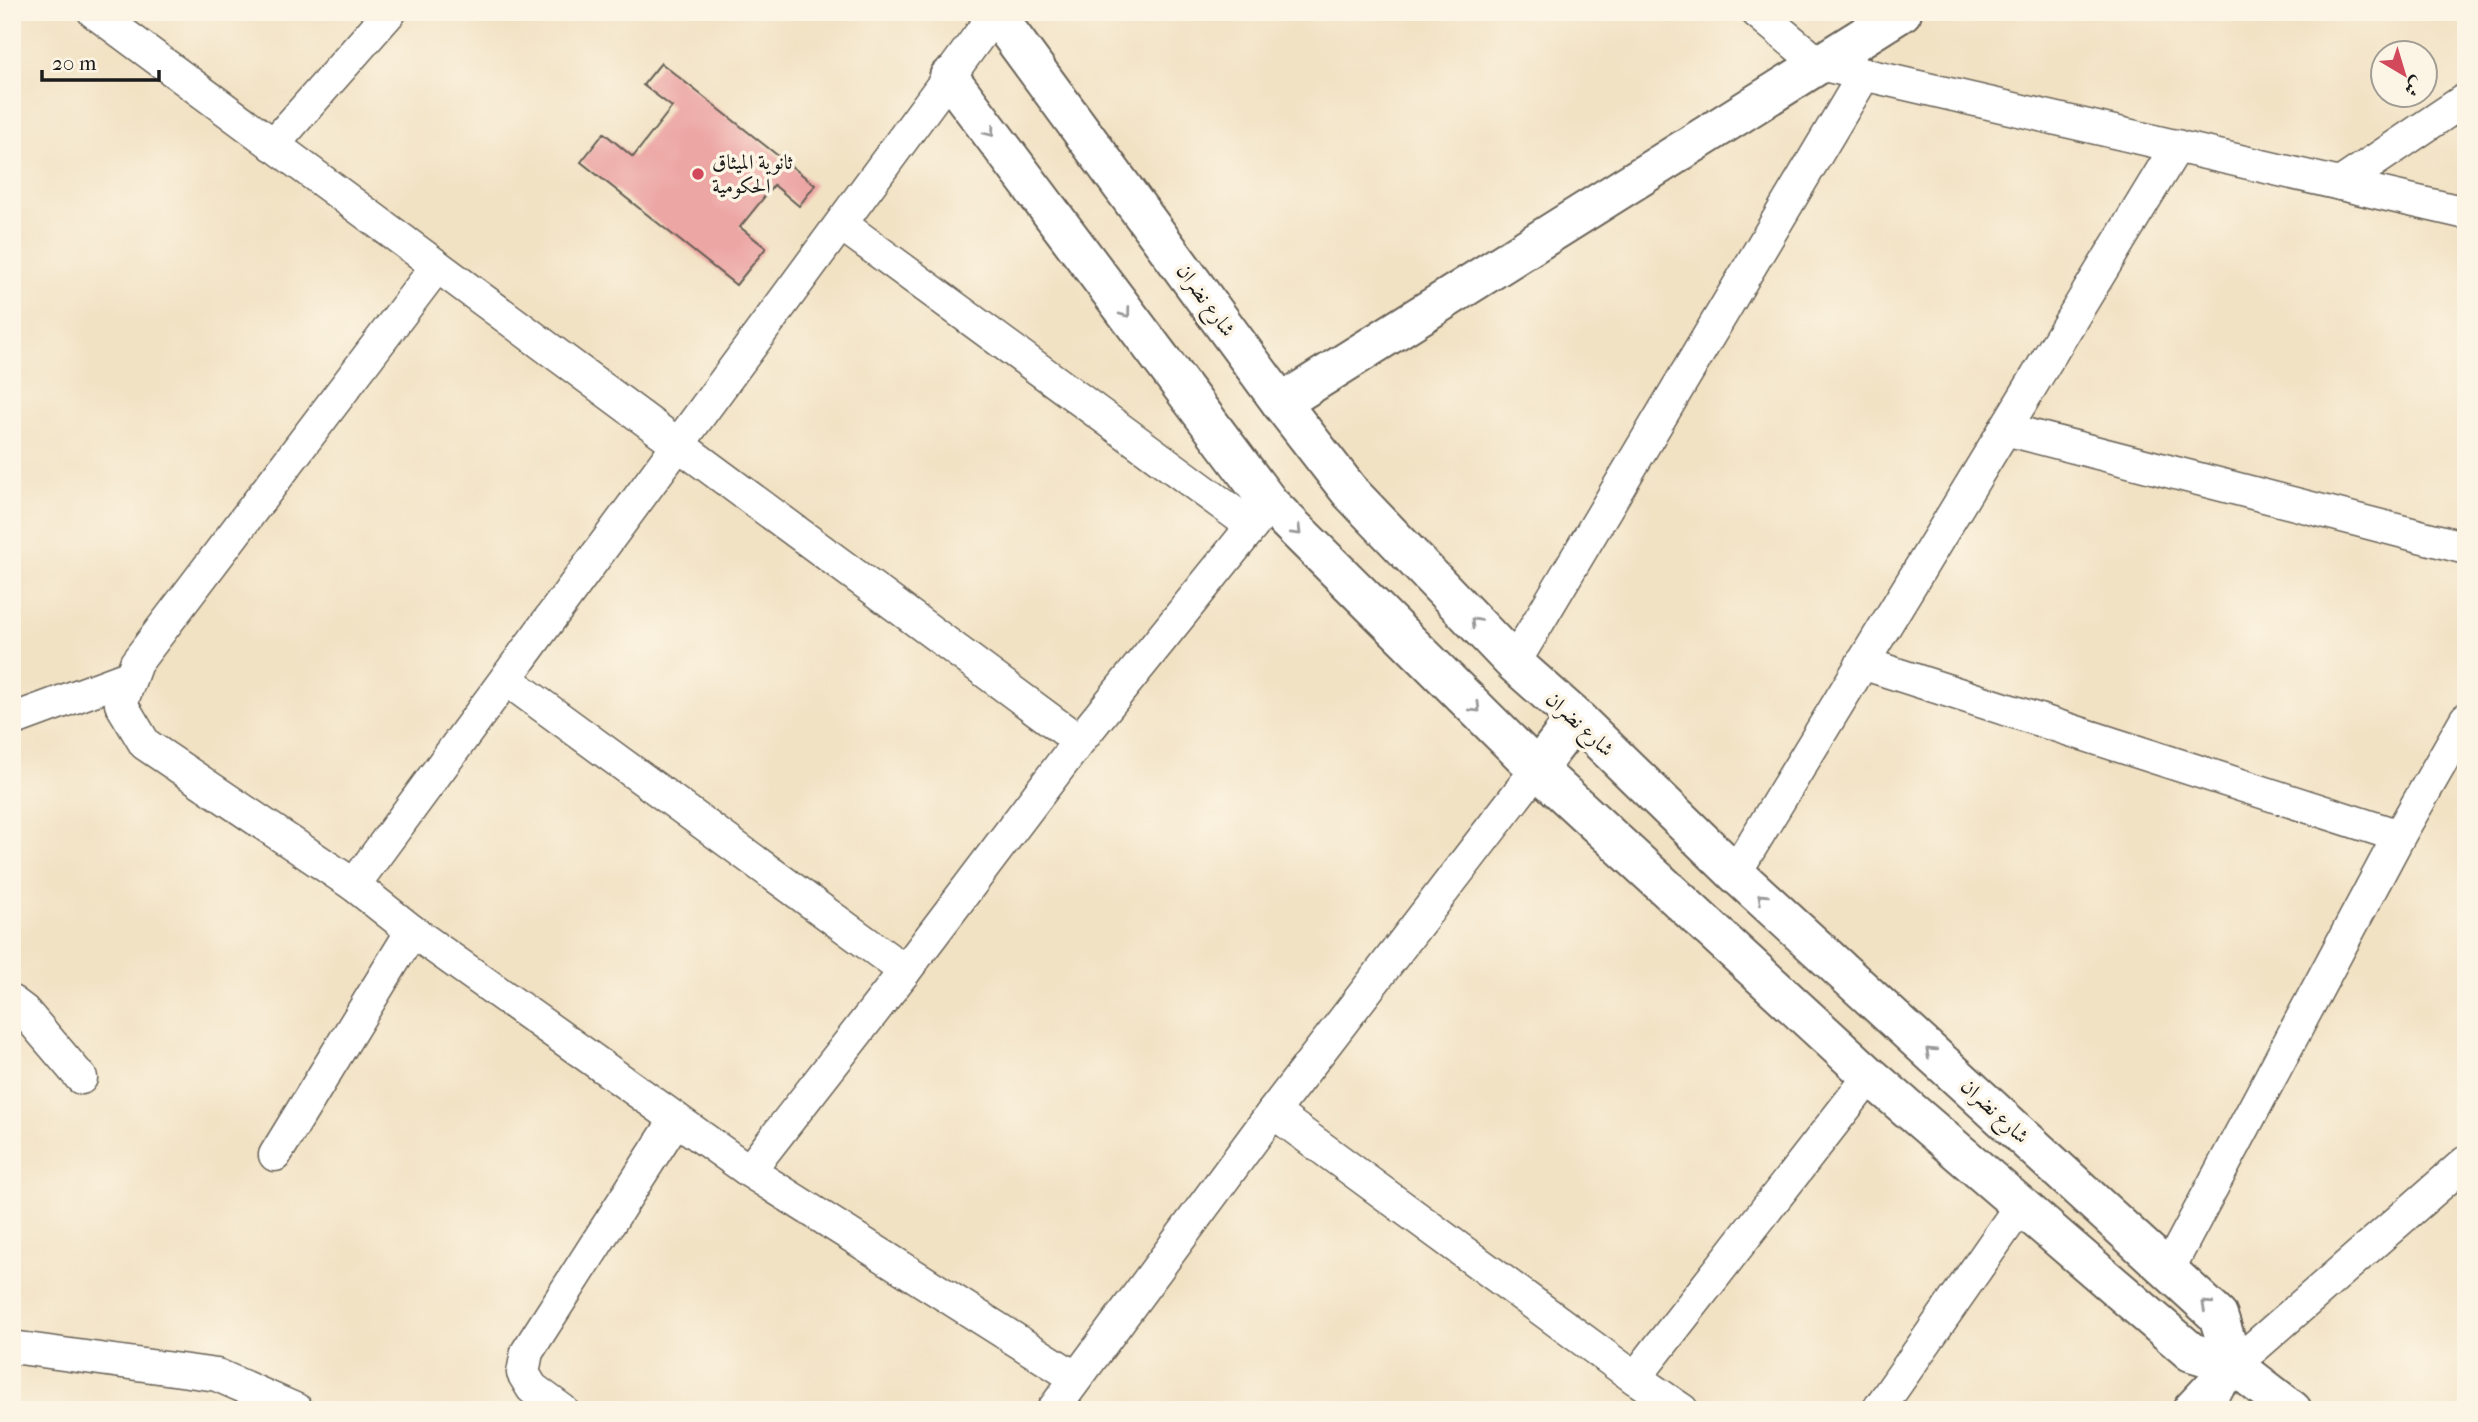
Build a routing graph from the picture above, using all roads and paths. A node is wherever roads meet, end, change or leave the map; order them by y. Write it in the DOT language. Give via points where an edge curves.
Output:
graph roads {
  1 [pos="94,12"];
  2 [pos="390,12"];
  3 [pos="1757,12"];
  4 [pos="1902,12"];
  5 [pos="995,13"];
  6 [pos="1819,64"];
  7 [pos="1864,75"];
  8 [pos="949,77"];
  9 [pos="2466,100"];
  10 [pos="273,145"];
  11 [pos="2177,146"];
  12 [pos="2340,184"];
  13 [pos="2466,213"];
  14 [pos="841,224"];
  15 [pos="437,266"];
  16 [pos="1281,403"];
  17 [pos="2005,429"];
  18 [pos="679,445"];
  19 [pos="1261,515"];
  20 [pos="2466,548"];
  21 [pos="1514,663"];
  22 [pos="1862,663"];
  23 [pos="131,676"];
  24 [pos="506,679"];
  25 [pos="1576,719"];
  26 [pos="2466,719"];
  27 [pos="12,720"];
  28 [pos="1079,741"];
  29 [pos="1537,769"];
  30 [pos="2399,836"];
  31 [pos="1735,873"];
  32 [pos="354,885"];
  33 [pos="412,931"];
  34 [pos="905,971"];
  35 [pos="12,1002"];
  36 [pos="1870,1076"];
  37 [pos="81,1078"];
  38 [pos="1273,1112"];
  39 [pos="676,1119"];
  40 [pos="275,1155"];
  41 [pos="2466,1162"];
  42 [pos="749,1171"];
  43 [pos="2021,1205"];
  44 [pos="2168,1270"];
  45 [pos="12,1347"];
  46 [pos="2234,1365"];
  47 [pos="1076,1378"];
  48 [pos="1635,1378"];
  49 [pos="297,1410"];
  50 [pos="562,1410"];
  51 [pos="1053,1410"];
  52 [pos="1682,1410"];
  53 [pos="1878,1410"];
  54 [pos="2192,1410"];
  55 [pos="2292,1410"];
  1 -- 10 [label="street"];
  2 -- 10 [label="street"];
  3 -- 6 [label="street"];
  4 -- 6 [label="street"];
  5 -- 8 [label="street"];
  5 -- 16 [label="street, شارع نضران"];
  6 -- 7 [label="street"];
  6 -- 16 [label="street"];
  7 -- 11 [label="street"];
  7 -- 21 [label="street"];
  8 -- 14 [label="street"];
  8 -- 19 [label="street, one-way"];
  9 -- 12 [label="street"];
  10 -- 15 [label="street"];
  11 -- 12 [label="street"];
  11 -- 17 [label="street"];
  12 -- 13 [label="street"];
  14 -- 18 [label="street"];
  14 -- 19 [label="street"];
  15 -- 18 [label="street"];
  15 -- 23 [label="street" via="136,663"];
  21 -- 16 [label="street, شارع نضران, one-way" via="1351,493"];
  17 -- 20 [label="street"];
  17 -- 22 [label="street"];
  18 -- 24 [label="street"];
  18 -- 28 [label="street"];
  19 -- 28 [label="street"];
  19 -- 29 [label="street, one-way"];
  21 -- 25 [label="street, شارع نضران"];
  22 -- 30 [label="street"];
  22 -- 31 [label="street"];
  23 -- 27 [label="street"];
  23 -- 32 [label="street" via="121,704 145,744"];
  24 -- 32 [label="street"];
  24 -- 34 [label="street"];
  25 -- 29 [label="street"];
  25 -- 31 [label="street, شارع نضران"];
  26 -- 30 [label="street"];
  28 -- 34 [label="street"];
  29 -- 36 [label="street"];
  29 -- 38 [label="street"];
  30 -- 44 [label="street"];
  44 -- 31 [label="street, شارع نضران, one-way"];
  32 -- 33 [label="street"];
  33 -- 39 [label="street"];
  33 -- 40 [label="street"];
  34 -- 42 [label="street"];
  35 -- 37 [label="street"];
  36 -- 43 [label="street"];
  36 -- 48 [label="street"];
  38 -- 47 [label="street"];
  38 -- 48 [label="street"];
  39 -- 42 [label="street"];
  39 -- 50 [label="street" via="527,1352 523,1373 532,1388"];
  41 -- 46 [label="street"];
  42 -- 47 [label="street"];
  43 -- 46 [label="street" via="2191,1352"];
  43 -- 53 [label="street"];
  46 -- 44 [label="street, شارع نضران, one-way" via="2218,1316"];
  45 -- 49 [label="street" via="217,1375"];
  46 -- 54 [label="street"];
  46 -- 55 [label="street"];
  47 -- 51 [label="street"];
  48 -- 52 [label="street"];
}
